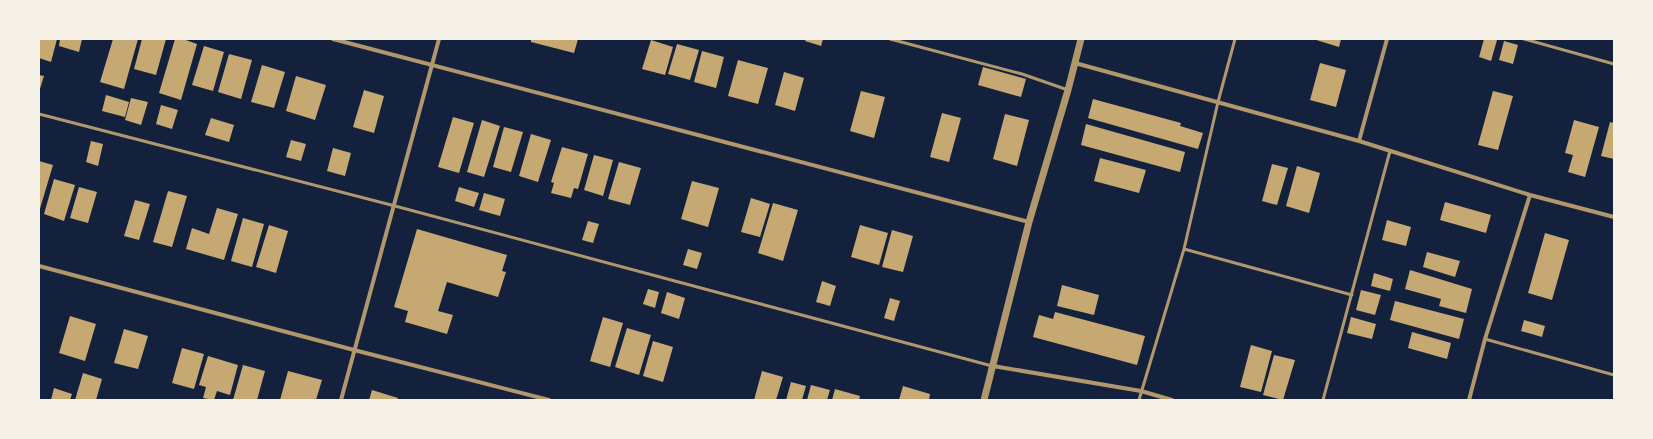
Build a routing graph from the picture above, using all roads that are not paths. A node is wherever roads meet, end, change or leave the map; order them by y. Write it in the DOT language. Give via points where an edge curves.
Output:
graph roads {
  1 [pos="333,39"];
  2 [pos="439,39"];
  3 [pos="890,39"];
  4 [pos="1081,39"];
  5 [pos="1235,39"];
  6 [pos="1387,39"];
  7 [pos="1524,39"];
  8 [pos="1075,63"];
  9 [pos="1614,64"];
  10 [pos="433,65"];
  11 [pos="1068,90"];
  12 [pos="1218,102"];
  13 [pos="39,114"];
  14 [pos="1359,141"];
  15 [pos="1390,151"];
  16 [pos="1530,195"];
  17 [pos="395,206"];
  18 [pos="1614,218"];
  19 [pos="1029,222"];
  20 [pos="1184,249"];
  21 [pos="39,266"];
  22 [pos="1352,295"];
  23 [pos="1485,339"];
  24 [pos="354,350"];
  25 [pos="993,366"];
  26 [pos="1614,375"];
  27 [pos="1141,391"];
  28 [pos="341,400"];
  29 [pos="549,400"];
  30 [pos="984,400"];
  31 [pos="1139,400"];
  32 [pos="1172,400"];
  33 [pos="1323,400"];
  34 [pos="1469,400"];
  1 -- 10 [label="street"];
  2 -- 10 [label="street"];
  3 -- 11 [label="lane" via="1022,74"];
  4 -- 8 [label="street"];
  5 -- 12 [label="lane"];
  6 -- 14 [label="street"];
  7 -- 9 [label="lane"];
  8 -- 11 [label="street"];
  8 -- 12 [label="street"];
  10 -- 17 [label="street"];
  10 -- 19 [label="street"];
  11 -- 19 [label="street"];
  12 -- 14 [label="street"];
  12 -- 20 [label="lane"];
  13 -- 17 [label="lane"];
  14 -- 15 [label="street"];
  15 -- 16 [label="street"];
  15 -- 22 [label="lane"];
  16 -- 18 [label="street"];
  16 -- 23 [label="street"];
  17 -- 24 [label="street"];
  17 -- 25 [label="lane"];
  19 -- 25 [label="street"];
  20 -- 22 [label="lane"];
  20 -- 27 [label="lane"];
  21 -- 24 [label="street"];
  22 -- 33 [label="lane"];
  23 -- 26 [label="lane"];
  23 -- 34 [label="street"];
  24 -- 28 [label="street"];
  24 -- 29 [label="street"];
  25 -- 27 [label="street"];
  25 -- 30 [label="street"];
  27 -- 31 [label="lane"];
  27 -- 32 [label="street"];
}
